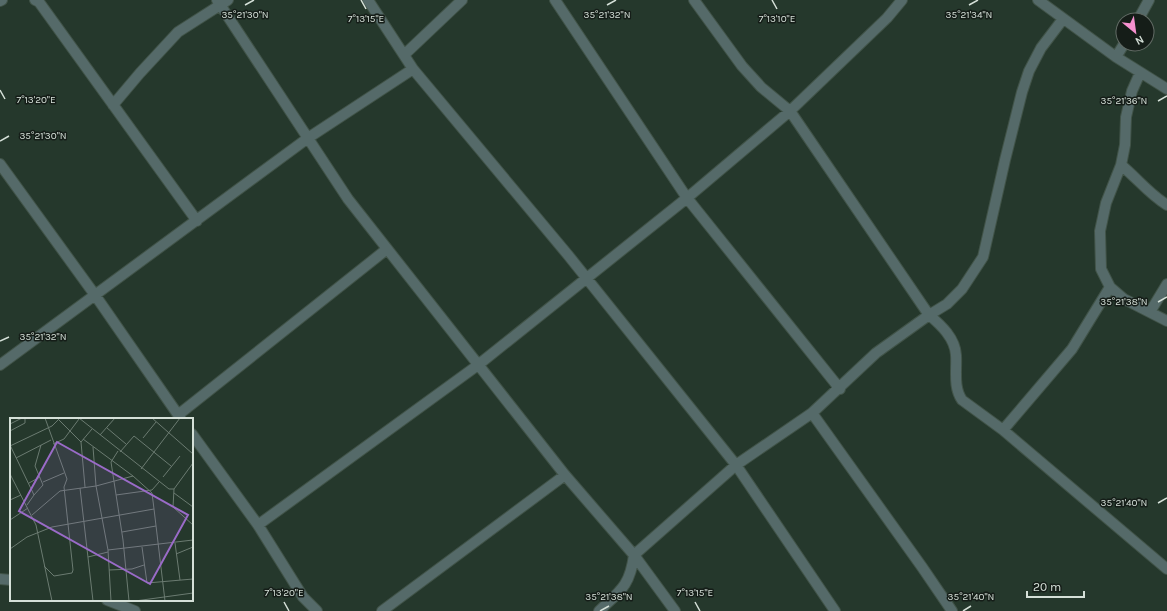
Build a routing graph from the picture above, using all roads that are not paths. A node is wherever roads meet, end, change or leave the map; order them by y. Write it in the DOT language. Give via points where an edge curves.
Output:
graph roads {
  1 [pos="35,0"];
  2 [pos="368,0"];
  3 [pos="462,0"];
  4 [pos="554,0"];
  5 [pos="694,0"];
  6 [pos="902,0"];
  7 [pos="1038,0"];
  8 [pos="1149,0"];
  9 [pos="222,1"];
  10 [pos="1142,12"];
  11 [pos="1063,19"];
  12 [pos="1119,52"];
  13 [pos="404,55"];
  14 [pos="1116,57"];
  15 [pos="413,69"];
  16 [pos="1140,73"];
  17 [pos="1167,89"];
  18 [pos="113,105"];
  19 [pos="790,111"];
  20 [pos="308,138"];
  21 [pos="0,164"];
  22 [pos="1121,165"];
  23 [pos="687,198"];
  24 [pos="1167,205"];
  25 [pos="197,220"];
  26 [pos="386,249"];
  27 [pos="586,279"];
  28 [pos="1167,284"];
  29 [pos="1110,287"];
  30 [pos="95,295"];
  31 [pos="1150,312"];
  32 [pos="929,315"];
  33 [pos="1167,320"];
  34 [pos="0,365"];
  35 [pos="478,365"];
  36 [pos="840,389"];
  37 [pos="812,413"];
  38 [pos="180,417"];
  39 [pos="1003,430"];
  40 [pos="193,435"];
  41 [pos="736,465"];
  42 [pos="565,475"];
  43 [pos="258,525"];
  44 [pos="634,555"];
  45 [pos="1167,570"];
  46 [pos="0,579"];
  47 [pos="10,580"];
  48 [pos="110,601"];
  49 [pos="135,611"];
  50 [pos="317,611"];
  51 [pos="382,611"];
  52 [pos="598,611"];
  53 [pos="675,611"];
  54 [pos="835,611"];
  55 [pos="952,611"];
  1 -- 18 [label="street" via="39,2"];
  2 -- 13 [label="street"];
  3 -- 13 [label="street"];
  4 -- 23 [label="street"];
  5 -- 19 [label="street" via="742,66"];
  6 -- 19 [label="street"];
  7 -- 11 [label="street"];
  8 -- 10 [label="street"];
  9 -- 18 [label="street" via="178,32"];
  9 -- 20 [label="street"];
  11 -- 14 [label="street"];
  11 -- 32 [label="street" via="1041,48 1029,70 983,258 962,289 947,304"];
  12 -- 14 [label="street"];
  13 -- 15 [label="street"];
  14 -- 16 [label="street"];
  15 -- 20 [label="street"];
  15 -- 27 [label="street"];
  16 -- 17 [label="street"];
  16 -- 22 [label="street" via="1132,91 1126,117"];
  18 -- 25 [label="street"];
  19 -- 23 [label="street"];
  19 -- 32 [label="street"];
  20 -- 25 [label="street"];
  20 -- 26 [label="street" via="348,199"];
  21 -- 30 [label="street"];
  22 -- 24 [label="street"];
  22 -- 29 [label="street" via="1106,203 1100,232 1101,269"];
  23 -- 27 [label="street"];
  23 -- 36 [label="street"];
  25 -- 30 [label="street"];
  26 -- 35 [label="street"];
  26 -- 38 [label="street"];
  27 -- 35 [label="street"];
  27 -- 41 [label="street"];
  28 -- 31 [label="street"];
  29 -- 31 [label="street" via="1124,299"];
  29 -- 39 [label="street" via="1072,349"];
  30 -- 34 [label="street"];
  30 -- 38 [label="street"];
  31 -- 33 [label="street"];
  32 -- 36 [label="street" via="876,353"];
  32 -- 39 [label="street" via="940,324 952,342 956,354 958,395 966,404"];
  35 -- 42 [label="street"];
  35 -- 43 [label="street"];
  36 -- 37 [label="street"];
  37 -- 41 [label="street"];
  37 -- 55 [label="street"];
  39 -- 45 [label="street"];
  40 -- 43 [label="street"];
  41 -- 44 [label="street"];
  41 -- 54 [label="street"];
  42 -- 44 [label="street"];
  42 -- 51 [label="street"];
  43 -- 50 [label="street" via="303,597"];
  44 -- 52 [label="street" via="632,569 625,585"];
  44 -- 53 [label="street"];
  46 -- 47 [label="street"];
  48 -- 49 [label="street"];
}
